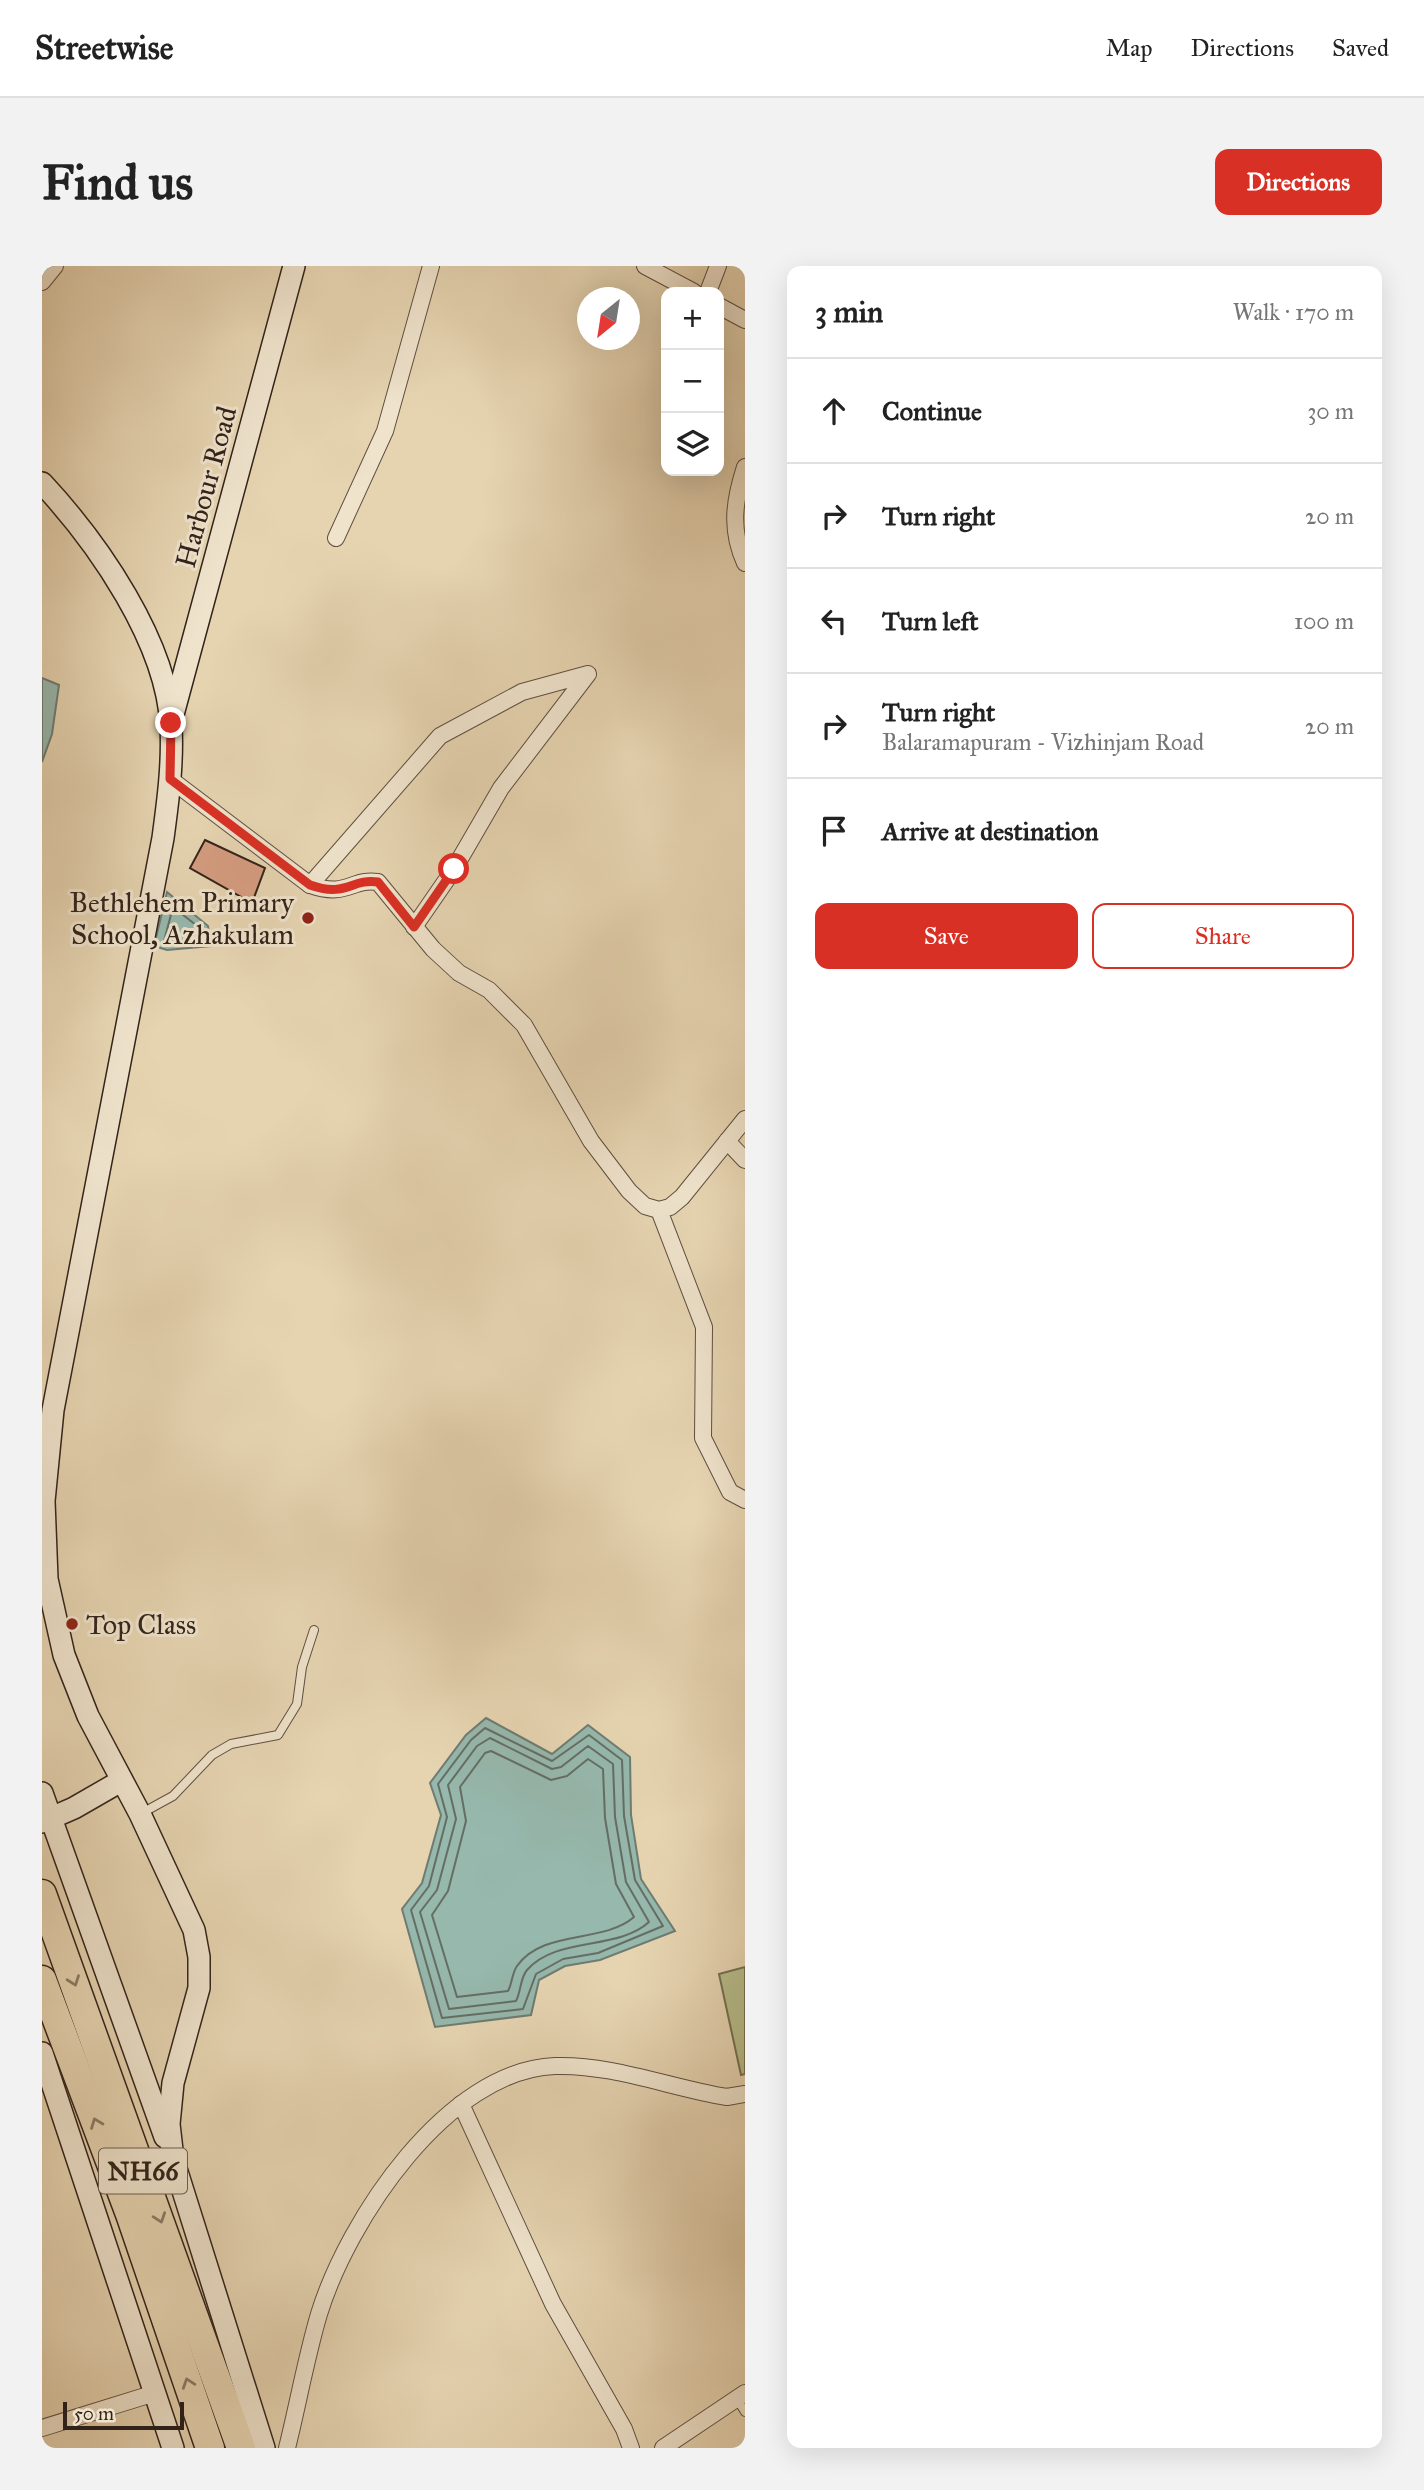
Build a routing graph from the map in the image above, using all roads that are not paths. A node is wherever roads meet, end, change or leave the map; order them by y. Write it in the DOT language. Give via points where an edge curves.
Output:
graph roads {
  1 [pos="55,266"];
  2 [pos="294,266"];
  3 [pos="431,266"];
  4 [pos="645,266"];
  5 [pos="718,266"];
  6 [pos="42,282"];
  7 [pos="685,287"];
  8 [pos="710,287"];
  9 [pos="724,309"];
  10 [pos="745,320"];
  11 [pos="745,467"];
  12 [pos="42,483"];
  13 [pos="336,538"];
  14 [pos="745,563"];
  15 [pos="171,723"];
  16 [pos="170,779"];
  17 [pos="310,885"];
  18 [pos="414,927"];
  19 [pos="745,1119"];
  20 [pos="727,1141"];
  21 [pos="745,1160"];
  22 [pos="660,1210"];
  23 [pos="745,1500"];
  24 [pos="314,1630"];
  25 [pos="121,1781"];
  26 [pos="42,1793"];
  27 [pos="140,1814"];
  28 [pos="47,1820"];
  29 [pos="42,1894"];
  30 [pos="42,1980"];
  31 [pos="42,2053"];
  32 [pos="745,2094"];
  33 [pos="461,2104"];
  34 [pos="173,2160"];
  35 [pos="155,2393"];
  36 [pos="742,2401"];
  37 [pos="42,2428"];
  38 [pos="173,2448"];
  39 [pos="210,2448"];
  40 [pos="241,2448"];
  41 [pos="264,2448"];
  42 [pos="287,2448"];
  43 [pos="631,2448"];
  44 [pos="663,2448"];
  1 -- 6 [label="street"];
  2 -- 15 [label="main road, Harbour Road"];
  3 -- 13 [label="street" via="385,431"];
  4 -- 7 [label="street"];
  5 -- 8 [label="street"];
  9 -- 10 [label="street"];
  11 -- 14 [label="street" via="734,504 735,542"];
  12 -- 15 [label="main road" via="95,547 155,649"];
  15 -- 16 [label="main road"];
  16 -- 17 [label="street"];
  16 -- 25 [label="main road" via="163,838 53,1410 44,1501 47,1579 64,1655"];
  17 -- 18 [label="street" via="329,892 367,880 378,882"];
  17 -- 18 [label="street" via="440,736 522,692 588,674 501,788"];
  18 -- 22 [label="street" via="459,973 489,990 524,1025 591,1141 645,1206"];
  19 -- 20 [label="street"];
  20 -- 21 [label="street"];
  20 -- 22 [label="street" via="682,1197"];
  22 -- 23 [label="street" via="704,1327 703,1438 730,1492"];
  24 -- 27 [label="lane" via="297,1704 278,1735 231,1744 212,1755 173,1796"];
  25 -- 27 [label="main road"];
  25 -- 28 [label="main road"];
  26 -- 28 [label="main road"];
  27 -- 34 [label="main road" via="194,1930 199,1957 199,1988 173,2083 169,2124"];
  28 -- 34 [label="main road"];
  29 -- 40 [label="highway, NH66, one-way"];
  39 -- 30 [label="highway, NH66, one-way" via="130,2214"];
  31 -- 35 [label="main road"];
  32 -- 33 [label="street" via="727,2097 593,2068 555,2066 515,2072"];
  33 -- 42 [label="street" via="403,2159 357,2227 319,2312"];
  33 -- 43 [label="street" via="553,2304"];
  34 -- 41 [label="main road"];
  35 -- 37 [label="street"];
  35 -- 38 [label="main road"];
  36 -- 44 [label="street"];
}
